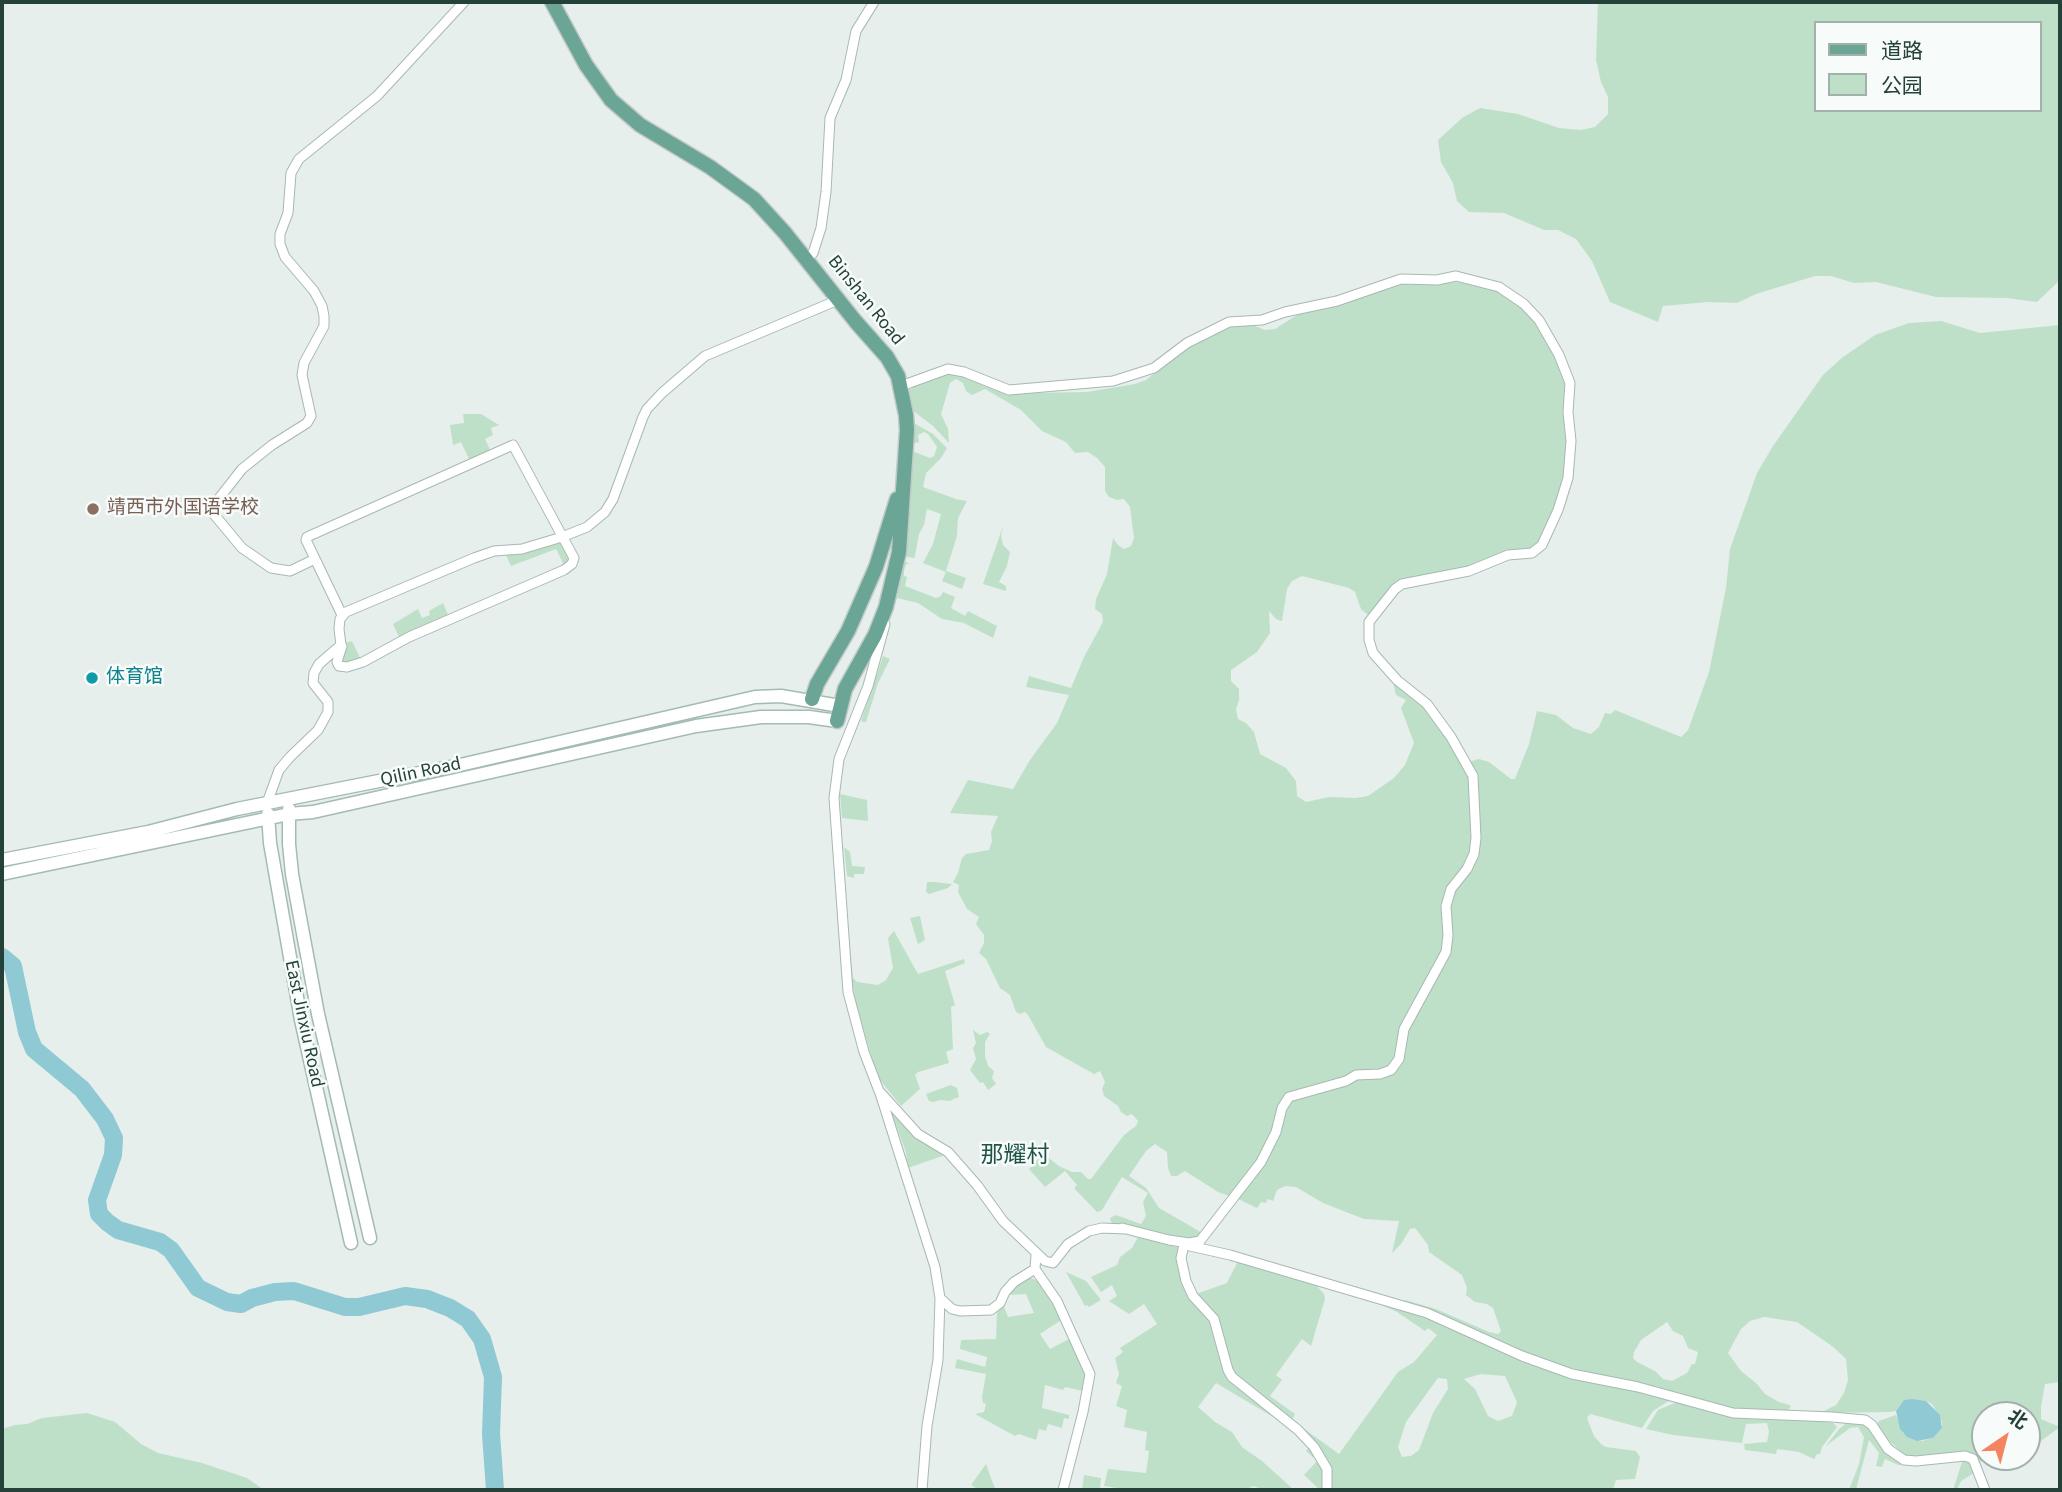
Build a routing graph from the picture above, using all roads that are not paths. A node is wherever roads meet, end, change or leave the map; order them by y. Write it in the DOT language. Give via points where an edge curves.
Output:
graph roads {
  1 [pos="464,2"];
  2 [pos="549,2"];
  3 [pos="874,2"];
  4 [pos="805,262"];
  5 [pos="836,301"];
  6 [pos="901,386"];
  7 [pos="562,537"];
  8 [pos="315,559"];
  9 [pos="886,607"];
  10 [pos="342,615"];
  11 [pos="341,645"];
  12 [pos="812,699"];
  13 [pos="838,713"];
  14 [pos="288,800"];
  15 [pos="267,803"];
  16 [pos="289,814"];
  17 [pos="268,820"];
  18 [pos="2,860"];
  19 [pos="2,874"];
  20 [pos="879,1091"];
  21 [pos="1122,1228"];
  22 [pos="370,1238"];
  23 [pos="351,1243"];
  24 [pos="1184,1245"];
  25 [pos="1036,1255"];
  26 [pos="1035,1269"];
  27 [pos="940,1298"];
  28 [pos="922,1490"];
  29 [pos="1063,1490"];
  30 [pos="1327,1490"];
  31 [pos="1985,1490"];
  1 -- 8 [label="street" via="377,96 299,159 291,173 280,244 285,257 314,290 324,316 302,375 311,416 242,469 212,512 242,548 271,568 290,571"];
  2 -- 4 [label="main road, Binshan Road" via="576,58 607,102 638,129 733,187"];
  3 -- 4 [label="street" via="856,31 846,80 830,118 821,228"];
  4 -- 5 [label="main road, Binshan Road"];
  5 -- 6 [label="main road, Binshan Road" via="887,357"];
  5 -- 7 [label="street" via="700,360 646,409 617,492 605,512 587,527"];
  5 -- 12 [label="main road, Binshan Road" via="893,378 902,415 902,448 894,511 876,567"];
  6 -- 9 [label="main road, Binshan Road" via="907,430 901,526"];
  6 -- 21 [label="street" via="947,369 1009,390 1114,382 1154,368 1187,343 1229,322 1262,320 1401,279 1456,276 1499,287 1524,304 1539,320 1570,383 1569,478 1542,545 1532,553 1508,555 1469,571 1402,584 1369,622 1373,653 1427,704 1473,776 1474,854 1451,889 1446,906 1446,952 1404,1029 1399,1059 1391,1070 1380,1074 1356,1075 1289,1097 1261,1162 1200,1241 1169,1240"];
  7 -- 8 [label="street" via="513,445 309,536 306,540"];
  7 -- 10 [label="street" via="474,558"];
  7 -- 11 [label="street" via="574,561 564,570 409,637 363,662 338,666"];
  8 -- 10 [label="street"];
  9 -- 13 [label="main road, Binshan Road" via="845,689"];
  9 -- 20 [label="street" via="879,651 839,759 834,797 848,992"];
  10 -- 11 [label="street"];
  11 -- 15 [label="street" via="314,673 313,683 328,702 324,722 279,770"];
  12 -- 13 [label="main road, Qilin Road"];
  12 -- 14 [label="main road, Qilin Road" via="755,696"];
  13 -- 16 [label="main road, Qilin Road" via="696,726"];
  14 -- 15 [label="main road, Qilin Road"];
  14 -- 16 [label="main road, East Jinxiu Road"];
  15 -- 17 [label="main road, East Jinxiu Road"];
  15 -- 18 [label="main road, Qilin Road"];
  16 -- 17 [label="main road, Qilin Road"];
  16 -- 22 [label="main road, East Jinxiu Road" via="291,864 318,1014"];
  17 -- 19 [label="main road, Qilin Road"];
  17 -- 23 [label="main road, East Jinxiu Road" via="301,1020"];
  20 -- 25 [label="street" via="918,1134 948,1153"];
  20 -- 27 [label="street" via="919,1211"];
  21 -- 24 [label="street"];
  21 -- 25 [label="street" via="1079,1235 1053,1263"];
  24 -- 30 [label="street" via="1181,1258 1186,1281 1214,1319 1232,1377 1314,1447 1326,1469"];
  24 -- 31 [label="street" via="1427,1313 1572,1374 1733,1413 1865,1420 1888,1449 1904,1460 1965,1455 1973,1459"];
  25 -- 26 [label="street"];
  26 -- 27 [label="street" via="1014,1282 991,1310 960,1311"];
  26 -- 29 [label="street" via="1058,1301 1090,1374"];
  27 -- 28 [label="street" via="939,1360"];
}
